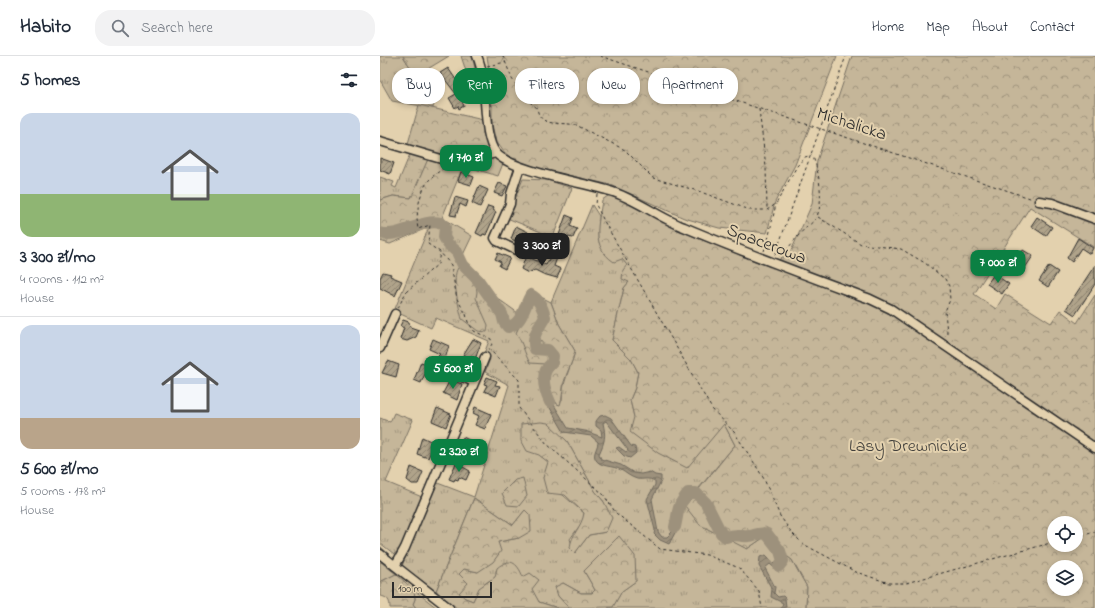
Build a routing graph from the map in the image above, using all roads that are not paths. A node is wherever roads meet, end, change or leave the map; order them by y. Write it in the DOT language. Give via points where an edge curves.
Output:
graph roads {
  1 [pos="477,56"];
  2 [pos="380,141"];
  3 [pos="496,153"];
  4 [pos="520,167"];
  5 [pos="1039,201"];
  6 [pos="1095,219"];
  7 [pos="516,250"];
  8 [pos="395,314"];
  9 [pos="380,348"];
  10 [pos="485,357"];
  11 [pos="435,365"];
  12 [pos="474,382"];
  13 [pos="1095,448"];
  14 [pos="380,554"];
  15 [pos="395,566"];
  16 [pos="449,608"];
  1 -- 3 [label="street" via="489,136"];
  2 -- 3 [label="street" via="448,161 459,162"];
  3 -- 4 [label="street, Spacerowa"];
  4 -- 7 [label="street" via="510,204 495,238 497,242"];
  4 -- 13 [label="street, Spacerowa" via="612,191 682,227 870,299 906,318"];
  5 -- 6 [label="street" via="1052,203"];
  8 -- 9 [label="street"];
  10 -- 12 [label="street"];
  11 -- 12 [label="street"];
  12 -- 15 [label="street" via="405,548"];
  14 -- 15 [label="street"];
  15 -- 16 [label="street"];
}
